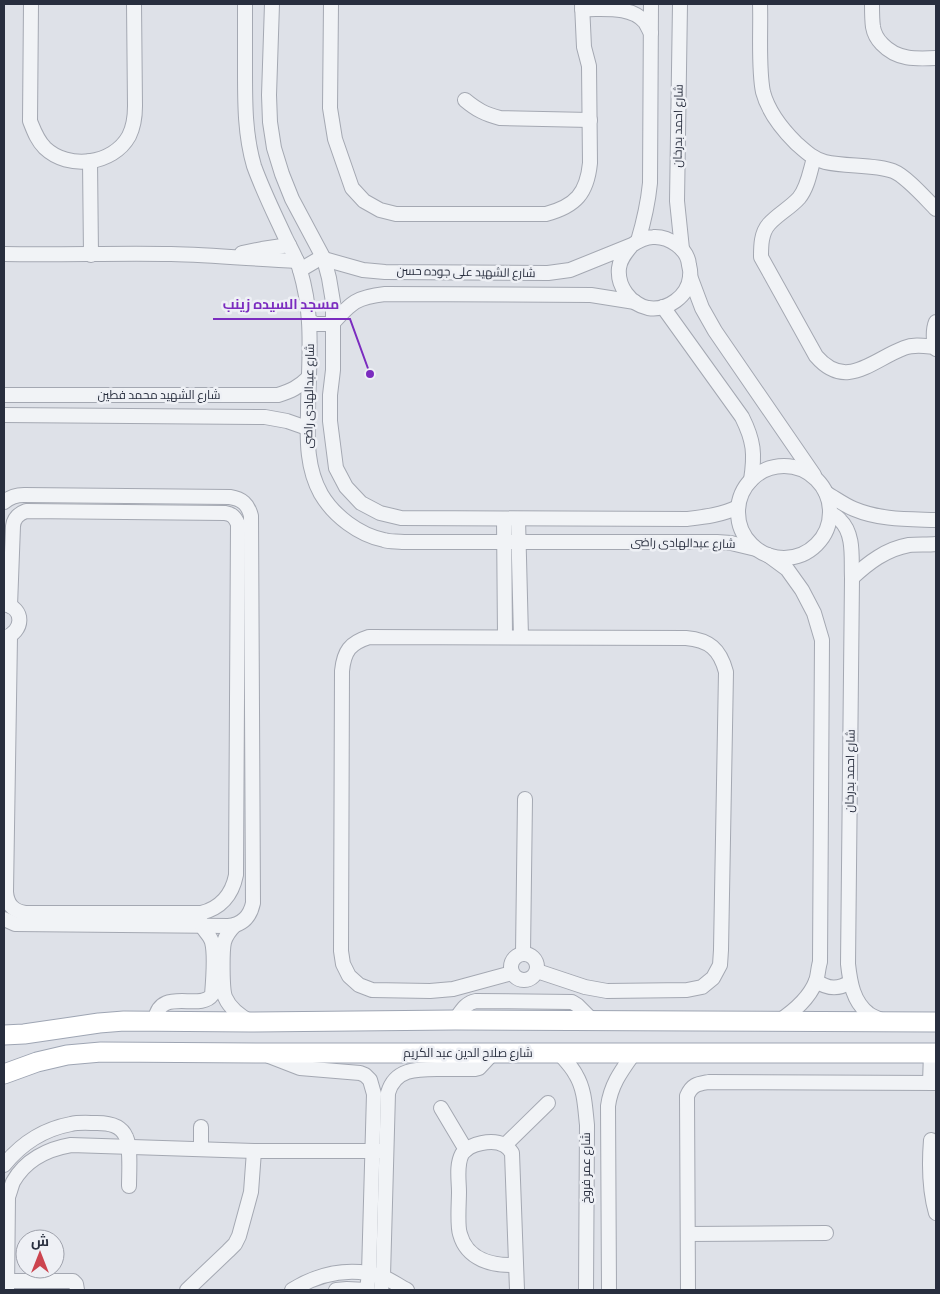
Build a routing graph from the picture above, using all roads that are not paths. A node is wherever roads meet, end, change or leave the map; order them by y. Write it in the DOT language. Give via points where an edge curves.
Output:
graph roads {
  1 [pos="31,4"];
  2 [pos="134,4"];
  3 [pos="245,4"];
  4 [pos="272,4"];
  5 [pos="331,4"];
  6 [pos="651,4"];
  7 [pos="680,4"];
  8 [pos="760,4"];
  9 [pos="872,4"];
  10 [pos="582,7"];
  11 [pos="651,33"];
  12 [pos="936,58"];
  13 [pos="465,100"];
  14 [pos="590,120"];
  15 [pos="814,158"];
  16 [pos="90,161"];
  17 [pos="936,209"];
  18 [pos="635,243"];
  19 [pos="289,246"];
  20 [pos="682,249"];
  21 [pos="4,254"];
  22 [pos="91,255"];
  23 [pos="230,256"];
  24 [pos="324,259"];
  25 [pos="298,266"];
  26 [pos="690,276"];
  27 [pos="634,302"];
  28 [pos="663,307"];
  29 [pos="309,321"];
  30 [pos="936,322"];
  31 [pos="332,324"];
  32 [pos="936,348"];
  33 [pos="308,378"];
  34 [pos="4,395"];
  35 [pos="4,415"];
  36 [pos="307,428"];
  37 [pos="336,468"];
  38 [pos="314,480"];
  39 [pos="750,480"];
  40 [pos="823,488"];
  41 [pos="110,495"];
  42 [pos="140,496"];
  43 [pos="4,502"];
  44 [pos="738,507"];
  45 [pos="110,512"];
  46 [pos="140,512"];
  47 [pos="830,513"];
  48 [pos="511,519"];
  49 [pos="936,520"];
  50 [pos="504,542"];
  51 [pos="518,542"];
  52 [pos="936,544"];
  53 [pos="762,552"];
  54 [pos="852,578"];
  55 [pos="7,605"];
  56 [pos="7,637"];
  57 [pos="505,637"];
  58 [pos="521,637"];
  59 [pos="237,738"];
  60 [pos="252,738"];
  61 [pos="525,799"];
  62 [pos="5,827"];
  63 [pos="4,919"];
  64 [pos="201,920"];
  65 [pos="235,926"];
  66 [pos="523,954"];
  67 [pos="534,974"];
  68 [pos="514,976"];
  69 [pos="816,981"];
  70 [pos="850,982"];
  71 [pos="210,998"];
  72 [pos="225,998"];
  73 [pos="517,1001"];
  74 [pos="532,1001"];
  75 [pos="455,1020"];
  76 [pos="593,1021"];
  77 [pos="694,1021"];
  78 [pos="779,1021"];
  79 [pos="155,1022"];
  80 [pos="251,1022"];
  81 [pos="884,1022"];
  82 [pos="936,1022"];
  83 [pos="4,1035"];
  84 [pos="261,1053"];
  85 [pos="493,1053"];
  86 [pos="559,1053"];
  87 [pos="634,1053"];
  88 [pos="694,1053"];
  89 [pos="934,1053"];
  90 [pos="7,1070"];
  91 [pos="933,1083"];
  92 [pos="548,1103"];
  93 [pos="441,1108"];
  94 [pos="608,1113"];
  95 [pos="586,1114"];
  96 [pos="201,1127"];
  97 [pos="931,1140"];
  98 [pos="505,1145"];
  99 [pos="129,1147"];
  100 [pos="201,1149"];
  101 [pos="466,1150"];
  102 [pos="254,1151"];
  103 [pos="380,1151"];
  104 [pos="4,1165"];
  105 [pos="129,1186"];
  106 [pos="936,1214"];
  107 [pos="826,1233"];
  108 [pos="688,1234"];
  109 [pos="516,1265"];
  110 [pos="378,1280"];
  111 [pos="6,1284"];
  112 [pos="77,1290"];
  113 [pos="186,1290"];
  114 [pos="292,1290"];
  115 [pos="336,1290"];
  116 [pos="367,1290"];
  117 [pos="407,1290"];
  118 [pos="517,1290"];
  119 [pos="586,1290"];
  120 [pos="609,1290"];
  121 [pos="688,1290"];
  1 -- 16 [label="street" via="30,121 45,148 74,162"];
  2 -- 16 [label="street" via="134,122 119,149"];
  3 -- 19 [label="street, شارع عبدالهادى راضى" via="248,142 262,186"];
  4 -- 24 [label="street, شارع عبدالهادى راضى" via="269,95 274,148 292,198"];
  5 -- 14 [label="street" via="330,108 335,139 352,188 364,202 380,210 396,214 546,214 560,210 583,191 589,177"];
  6 -- 11 [label="street"];
  7 -- 20 [label="street, شارع احمد بدرخان" via="678,201"];
  8 -- 15 [label="street" via="764,93 779,123"];
  9 -- 12 [label="street" via="873,28 888,50 900,57"];
  10 -- 11 [label="street" via="634,14"];
  10 -- 14 [label="street" via="584,47 589,66"];
  11 -- 18 [label="street" via="650,183 644,222"];
  13 -- 14 [label="street" via="475,109 500,118"];
  15 -- 17 [label="street" via="894,172"];
  15 -- 32 [label="street" via="800,197 768,224 761,258 816,356 823,365 844,373 859,370 903,348"];
  16 -- 22 [label="street"];
  18 -- 20 [label="street" via="653,236 669,240"];
  18 -- 24 [label="street, شارع الشهيد على جوده حسن" via="570,270 548,273 385,272 363,270"];
  18 -- 27 [label="street" via="623,255 619,268 625,293"];
  19 -- 23 [label="street"];
  19 -- 25 [label="street, شارع عبدالهادى راضى"];
  20 -- 26 [label="street" via="689,262"];
  21 -- 22 [label="street"];
  22 -- 23 [label="street"];
  23 -- 25 [label="street"];
  24 -- 25 [label="street"];
  24 -- 31 [label="street, شارع عبدالهادى راضى" via="333,302"];
  25 -- 29 [label="street, شارع عبدالهادى راضى"];
  26 -- 28 [label="street" via="686,290 676,301"];
  26 -- 40 [label="street" via="715,331"];
  27 -- 28 [label="street" via="648,308"];
  27 -- 31 [label="street, شارع الشهيد على جوده حسن" via="591,295 369,295 354,302"];
  28 -- 39 [label="street" via="742,417 753,447 754,464"];
  29 -- 31 [label="street"];
  29 -- 33 [label="street, شارع عبدالهادى راضى"];
  30 -- 32 [label="street"];
  31 -- 37 [label="street, شارع عبدالهادى راضى" via="330,421"];
  33 -- 34 [label="street, شارع الشهيد محمد فطين" via="300,386 278,395"];
  33 -- 36 [label="street, شارع عبدالهادى راضى"];
  35 -- 36 [label="street, شارع الشهيد محمد فطين" via="264,417"];
  36 -- 38 [label="street, شارع عبدالهادى راضى"];
  37 -- 38 [label="street"];
  37 -- 48 [label="street, شارع عبدالهادى راضى" via="346,487 361,502 380,513 401,518"];
  38 -- 50 [label="street, شارع عبدالهادى راضى" via="333,511 365,534 403,542"];
  39 -- 40 [label="street" via="778,466 793,467 807,472"];
  39 -- 44 [label="street"];
  40 -- 47 [label="street"];
  40 -- 49 [label="street" via="852,508 875,516"];
  41 -- 42 [label="street"];
  41 -- 43 [label="street" via="16,495"];
  41 -- 45 [label="street"];
  42 -- 46 [label="street"];
  42 -- 60 [label="street" via="236,498 250,510"];
  44 -- 48 [label="street, شارع عبدالهادى راضى" via="717,515 687,519"];
  44 -- 53 [label="street" via="741,530 748,541"];
  45 -- 46 [label="street"];
  45 -- 55 [label="street" via="26,511 16,516"];
  46 -- 59 [label="street" via="225,513 233,516 238,524"];
  47 -- 53 [label="street" via="828,527 821,540 810,550 789,558"];
  47 -- 54 [label="street, شارع احمد بدرخان" via="847,528 851,540"];
  48 -- 50 [label="street"];
  48 -- 51 [label="street"];
  50 -- 51 [label="street, شارع عبدالهادى راضى"];
  50 -- 57 [label="street"];
  51 -- 53 [label="street, شارع عبدالهادى راضى" via="716,542 744,545"];
  51 -- 58 [label="street"];
  52 -- 54 [label="street" via="908,545 882,554"];
  53 -- 69 [label="street" via="787,569 802,590 814,613 822,640 820,962"];
  54 -- 70 [label="street, شارع احمد بدرخان"];
  55 -- 56 [label="street" via="18,613 19,623"];
  56 -- 62 [label="street"];
  57 -- 58 [label="street"];
  57 -- 68 [label="street" via="369,637 349,648 343,659 341,951 349,976 372,990 430,992"];
  58 -- 67 [label="street" via="697,639 717,651 726,672 720,965 713,978 702,987 687,990 607,991"];
  59 -- 60 [label="street"];
  59 -- 64 [label="street" via="235,884 225,900"];
  60 -- 65 [label="street" via="253,903 248,917"];
  61 -- 66 [label="street"];
  62 -- 64 [label="street" via="7,898 19,912"];
  63 -- 64 [label="street" via="15,924"];
  64 -- 65 [label="street"];
  64 -- 71 [label="street" via="213,947"];
  65 -- 72 [label="street" via="223,948"];
  66 -- 67 [label="street" via="532,956 536,961"];
  66 -- 68 [label="street" via="511,962"];
  67 -- 68 [label="street" via="525,980"];
  67 -- 74 [label="street"];
  68 -- 73 [label="street"];
  69 -- 70 [label="street" via="829,988"];
  69 -- 78 [label="street" via="801,1004"];
  70 -- 81 [label="street, شارع احمد بدرخان" via="868,1013"];
  71 -- 72 [label="street" via="219,1003"];
  71 -- 79 [label="street" via="167,1003 157,1012"];
  72 -- 80 [label="street" via="238,1014"];
  73 -- 74 [label="street"];
  73 -- 75 [label="street" via="471,1002"];
  74 -- 76 [label="street" via="572,1002"];
  75 -- 76 [label="main road"];
  75 -- 80 [label="main road"];
  76 -- 77 [label="main road"];
  77 -- 78 [label="main road"];
  77 -- 88 [label="main road"];
  78 -- 81 [label="main road"];
  79 -- 80 [label="main road"];
  79 -- 83 [label="main road" via="99,1023"];
  81 -- 82 [label="main road"];
  84 -- 85 [label="main road, شارع صلاح الدين عبد الكريم"];
  84 -- 90 [label="main road, شارع صلاح الدين عبد الكريم" via="101,1052 67,1055"];
  84 -- 103 [label="street" via="300,1068 365,1075 374,1094"];
  85 -- 86 [label="main road, شارع صلاح الدين عبد الكريم"];
  85 -- 103 [label="street" via="479,1068 410,1070 394,1080 388,1093"];
  86 -- 87 [label="main road, شارع صلاح الدين عبد الكريم"];
  86 -- 95 [label="street, شارع عمر فروخ" via="584,1092"];
  87 -- 88 [label="main road, شارع صلاح الدين عبد الكريم"];
  87 -- 94 [label="street, شارع عمر فروخ" via="612,1088"];
  88 -- 89 [label="main road, شارع صلاح الدين عبد الكريم"];
  89 -- 91 [label="street"];
  91 -- 108 [label="street" via="697,1084 687,1096"];
  92 -- 98 [label="street"];
  93 -- 101 [label="street"];
  94 -- 95 [label="street"];
  94 -- 120 [label="street, شارع عمر فروخ"];
  95 -- 119 [label="street, شارع عمر فروخ"];
  96 -- 100 [label="street"];
  97 -- 106 [label="street" via="930,1184"];
  98 -- 101 [label="street" via="485,1143"];
  98 -- 109 [label="street" via="512,1158"];
  99 -- 100 [label="street"];
  99 -- 104 [label="street" via="119,1127 109,1123 72,1123 50,1129 30,1140"];
  99 -- 105 [label="street"];
  99 -- 111 [label="street" via="71,1145 57,1148 44,1153 22,1170 8,1197"];
  100 -- 102 [label="street"];
  101 -- 109 [label="street" via="459,1166 459,1233 467,1248 478,1258 496,1264"];
  102 -- 103 [label="street"];
  102 -- 113 [label="street" via="251,1192 239,1236 235,1244"];
  103 -- 110 [label="street"];
  107 -- 108 [label="street"];
  108 -- 121 [label="street"];
  109 -- 118 [label="street"];
  110 -- 114 [label="street" via="348,1271 306,1281"];
  110 -- 116 [label="street"];
  110 -- 117 [label="street"];
  111 -- 112 [label="street" via="73,1280"];
  115 -- 116 [label="street"];
}
